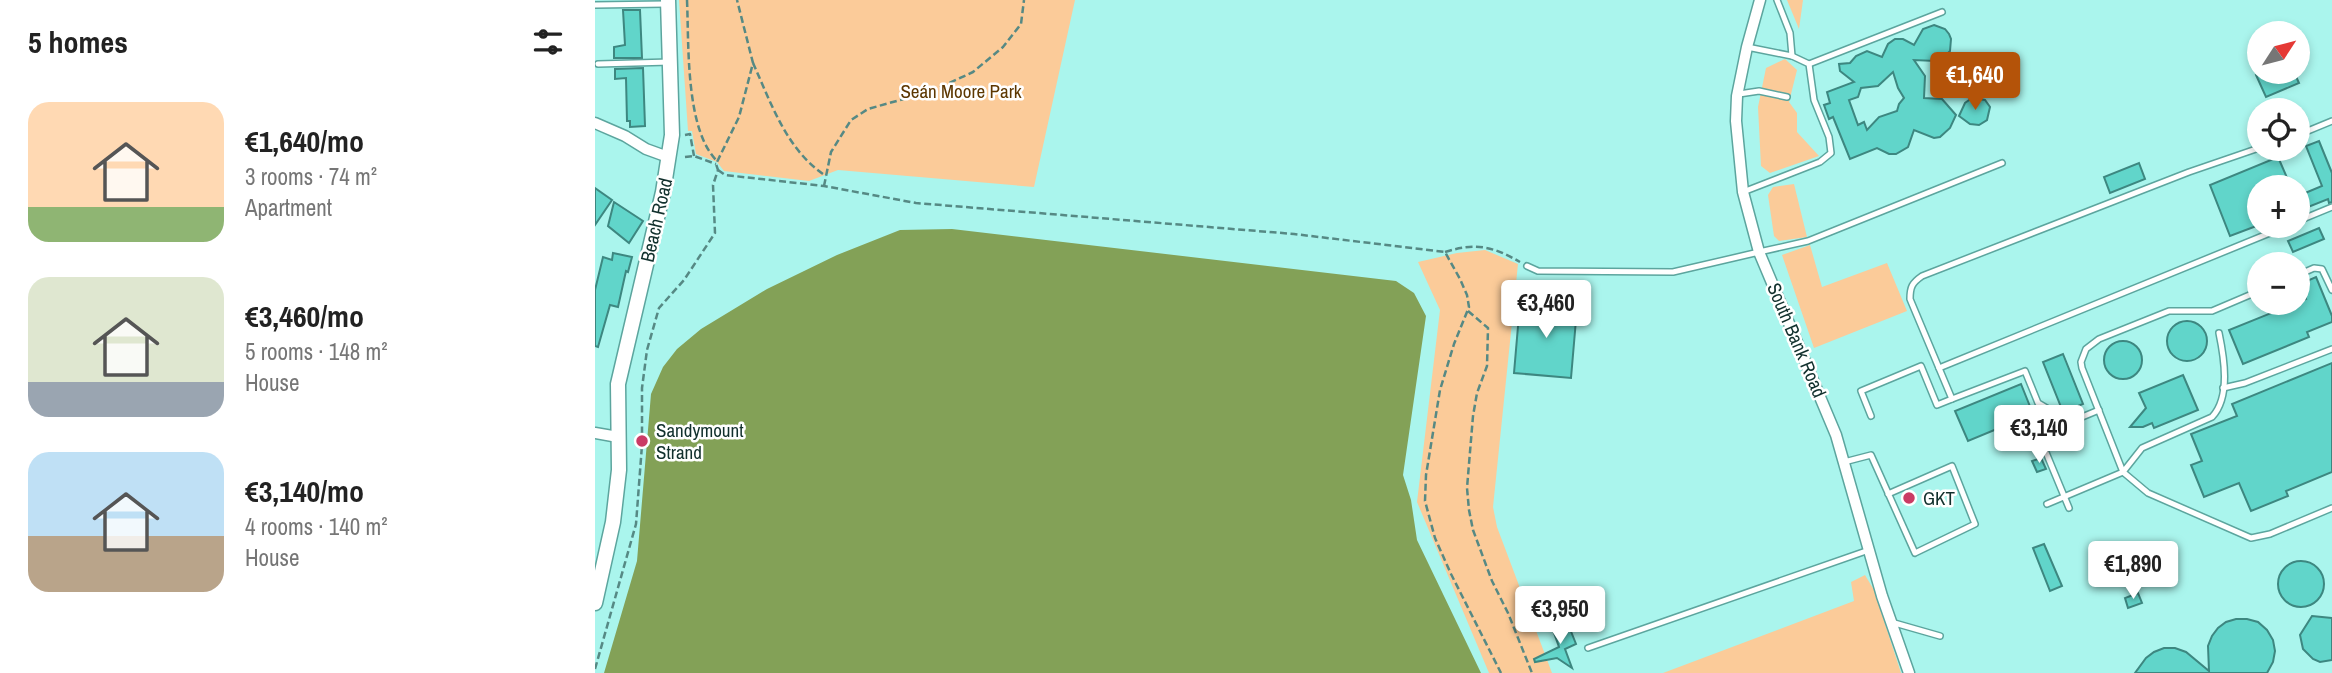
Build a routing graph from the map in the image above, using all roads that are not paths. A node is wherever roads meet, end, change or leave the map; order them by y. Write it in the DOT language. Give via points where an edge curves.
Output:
graph roads {
  1 [pos="1760,0"];
  2 [pos="1777,0"];
  3 [pos="668,2"];
  4 [pos="595,5"];
  5 [pos="1942,12"];
  6 [pos="1747,47"];
  7 [pos="1793,56"];
  8 [pos="670,62"];
  9 [pos="598,64"];
  10 [pos="1809,64"];
  11 [pos="1737,94"];
  12 [pos="1787,97"];
  13 [pos="2332,121"];
  14 [pos="595,123"];
  15 [pos="2310,130"];
  16 [pos="2247,152"];
  17 [pos="668,157"];
  18 [pos="2002,163"];
  19 [pos="1743,192"];
  20 [pos="2332,207"];
  21 [pos="2310,216"];
  22 [pos="2258,238"];
  23 [pos="1759,252"];
  24 [pos="1527,266"];
  25 [pos="2310,270"];
  26 [pos="2332,290"];
  27 [pos="2247,296"];
  28 [pos="2219,333"];
  29 [pos="2332,349"];
  30 [pos="1939,368"];
  31 [pos="2223,388"];
  32 [pos="1952,399"];
  33 [pos="2099,410"];
  34 [pos="1871,416"];
  35 [pos="595,433"];
  36 [pos="618,437"];
  37 [pos="2003,437"];
  38 [pos="1844,462"];
  39 [pos="2123,472"];
  40 [pos="1888,494"];
  41 [pos="2064,496"];
  42 [pos="2047,504"];
  43 [pos="2069,508"];
  44 [pos="2332,508"];
  45 [pos="1869,550"];
  46 [pos="595,603"];
  47 [pos="1891,622"];
  48 [pos="1940,636"];
  49 [pos="1588,648"];
  50 [pos="1909,673"];
  1 -- 6 [label="street, South Bank Road"];
  2 -- 7 [label="lane"];
  3 -- 4 [label="lane"];
  3 -- 8 [label="main road, Beach Road"];
  5 -- 10 [label="lane"];
  6 -- 7 [label="lane"];
  6 -- 11 [label="street, South Bank Road"];
  7 -- 10 [label="lane"];
  8 -- 9 [label="lane"];
  8 -- 17 [label="main road, Beach Road"];
  10 -- 19 [label="lane" via="1814,100 1831,153 1821,162"];
  11 -- 12 [label="lane" via="1759,91"];
  11 -- 19 [label="street, South Bank Road"];
  13 -- 15 [label="lane"];
  14 -- 17 [label="street"];
  16 -- 30 [label="lane" via="1915,281 1910,299"];
  17 -- 36 [label="main road, Beach Road" via="618,384"];
  18 -- 23 [label="lane" via="1808,241"];
  19 -- 23 [label="street, South Bank Road"];
  20 -- 21 [label="lane"];
  22 -- 30 [label="lane"];
  23 -- 24 [label="lane" via="1673,272 1538,271"];
  23 -- 38 [label="street, South Bank Road"];
  25 -- 26 [label="lane" via="2322,269"];
  27 -- 33 [label="lane" via="2212,311 2169,311 2092,344 2081,362"];
  28 -- 31 [label="lane"];
  29 -- 31 [label="lane"];
  30 -- 32 [label="lane"];
  31 -- 39 [label="lane" via="2212,416 2142,448"];
  32 -- 33 [label="lane" via="2025,372 2038,403 2070,422"];
  32 -- 34 [label="lane" via="1937,405 1921,366 1861,391"];
  33 -- 39 [label="lane"];
  35 -- 36 [label="street"];
  36 -- 46 [label="main road, Beach Road" via="613,522"];
  37 -- 41 [label="lane" via="2021,430 2040,438"];
  38 -- 40 [label="lane" via="1871,454"];
  38 -- 45 [label="street, South Bank Road"];
  39 -- 41 [label="lane"];
  39 -- 44 [label="lane" via="2148,493 2251,538"];
  40 -- 40 [label="lane" via="1915,552 1975,524 1952,466"];
  41 -- 42 [label="lane"];
  41 -- 43 [label="lane"];
  45 -- 47 [label="street, South Bank Road"];
  45 -- 49 [label="lane"];
  47 -- 48 [label="lane"];
  47 -- 50 [label="street, South Bank Road"];
}
